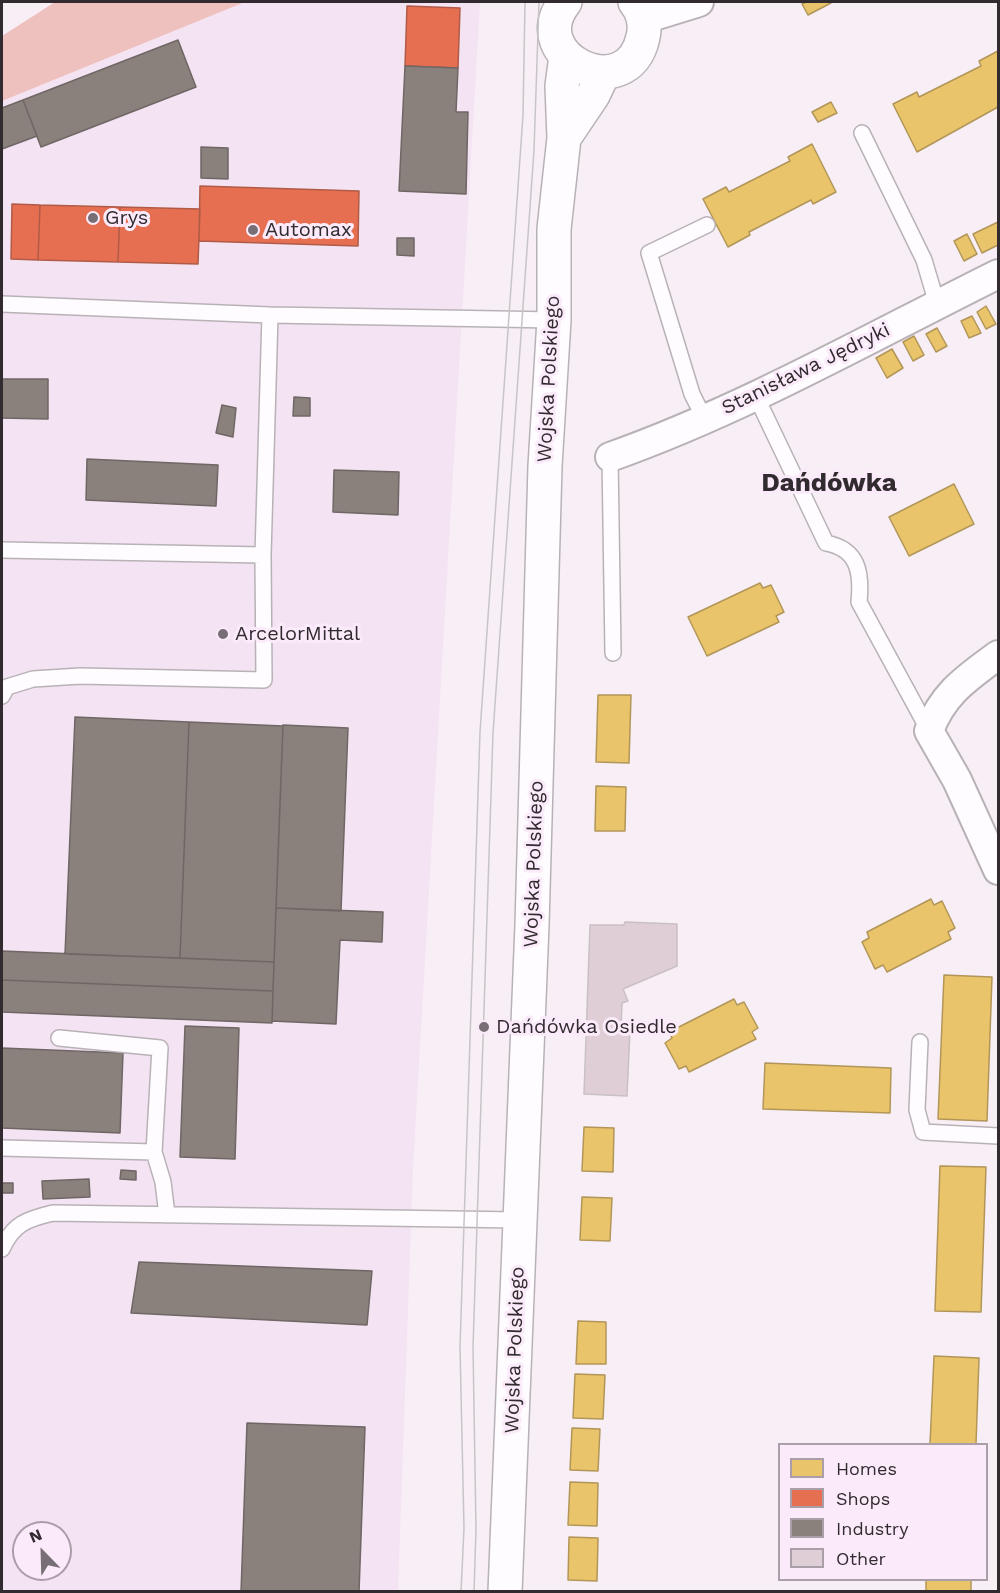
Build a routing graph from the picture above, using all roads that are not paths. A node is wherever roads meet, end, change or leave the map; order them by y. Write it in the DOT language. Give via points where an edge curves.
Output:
graph roads {
  1 [pos="565,2"];
  2 [pos="699,2"];
  3 [pos="639,10"];
  4 [pos="566,56"];
  5 [pos="604,72"];
  6 [pos="862,133"];
  7 [pos="564,138"];
  8 [pos="706,225"];
  9 [pos="999,274"];
  10 [pos="2,304"];
  11 [pos="937,304"];
  12 [pos="270,315"];
  13 [pos="554,321"];
  14 [pos="756,396"];
  15 [pos="704,418"];
  16 [pos="610,457"];
  17 [pos="2,550"];
  18 [pos="263,555"];
  19 [pos="613,653"];
  20 [pos="999,655"];
  21 [pos="2,696"];
  22 [pos="929,731"];
  23 [pos="999,870"];
  24 [pos="59,1038"];
  25 [pos="920,1042"];
  26 [pos="999,1136"];
  27 [pos="2,1148"];
  28 [pos="154,1152"];
  29 [pos="167,1215"];
  30 [pos="519,1220"];
  31 [pos="2,1249"];
  32 [pos="505,1592"];
  1 -- 4 [label="main road" via="556,27"];
  2 -- 3 [label="street"];
  3 -- 5 [label="main road" via="642,44 621,66"];
  4 -- 5 [label="main road" via="583,69"];
  4 -- 7 [label="main road, Wojska Polskiego" via="562,86"];
  5 -- 7 [label="main road, Wojska Polskiego"];
  6 -- 11 [label="lane" via="924,260"];
  7 -- 13 [label="main road, Wojska Polskiego" via="554,229"];
  8 -- 15 [label="lane" via="649,253 692,394"];
  9 -- 11 [label="street, Stanisława Jędryki"];
  10 -- 12 [label="lane"];
  11 -- 14 [label="street, Stanisława Jędryki"];
  12 -- 13 [label="lane"];
  12 -- 18 [label="lane"];
  13 -- 30 [label="main road, Wojska Polskiego" via="547,412"];
  14 -- 15 [label="street, Stanisława Jędryki"];
  14 -- 22 [label="lane" via="826,543 842,546 853,555 861,584 859,602"];
  15 -- 16 [label="street, Stanisława Jędryki"];
  16 -- 19 [label="lane"];
  17 -- 18 [label="lane"];
  18 -- 21 [label="lane" via="264,680 80,676 33,679 7,687"];
  20 -- 22 [label="street" via="952,691 937,710"];
  22 -- 23 [label="street"];
  24 -- 28 [label="lane" via="160,1048"];
  25 -- 26 [label="lane" via="917,1110 923,1132"];
  27 -- 28 [label="lane"];
  28 -- 29 [label="lane"];
  29 -- 30 [label="lane"];
  29 -- 31 [label="lane" via="52,1213 24,1220 9,1233"];
  30 -- 32 [label="main road, Wojska Polskiego"];
}
